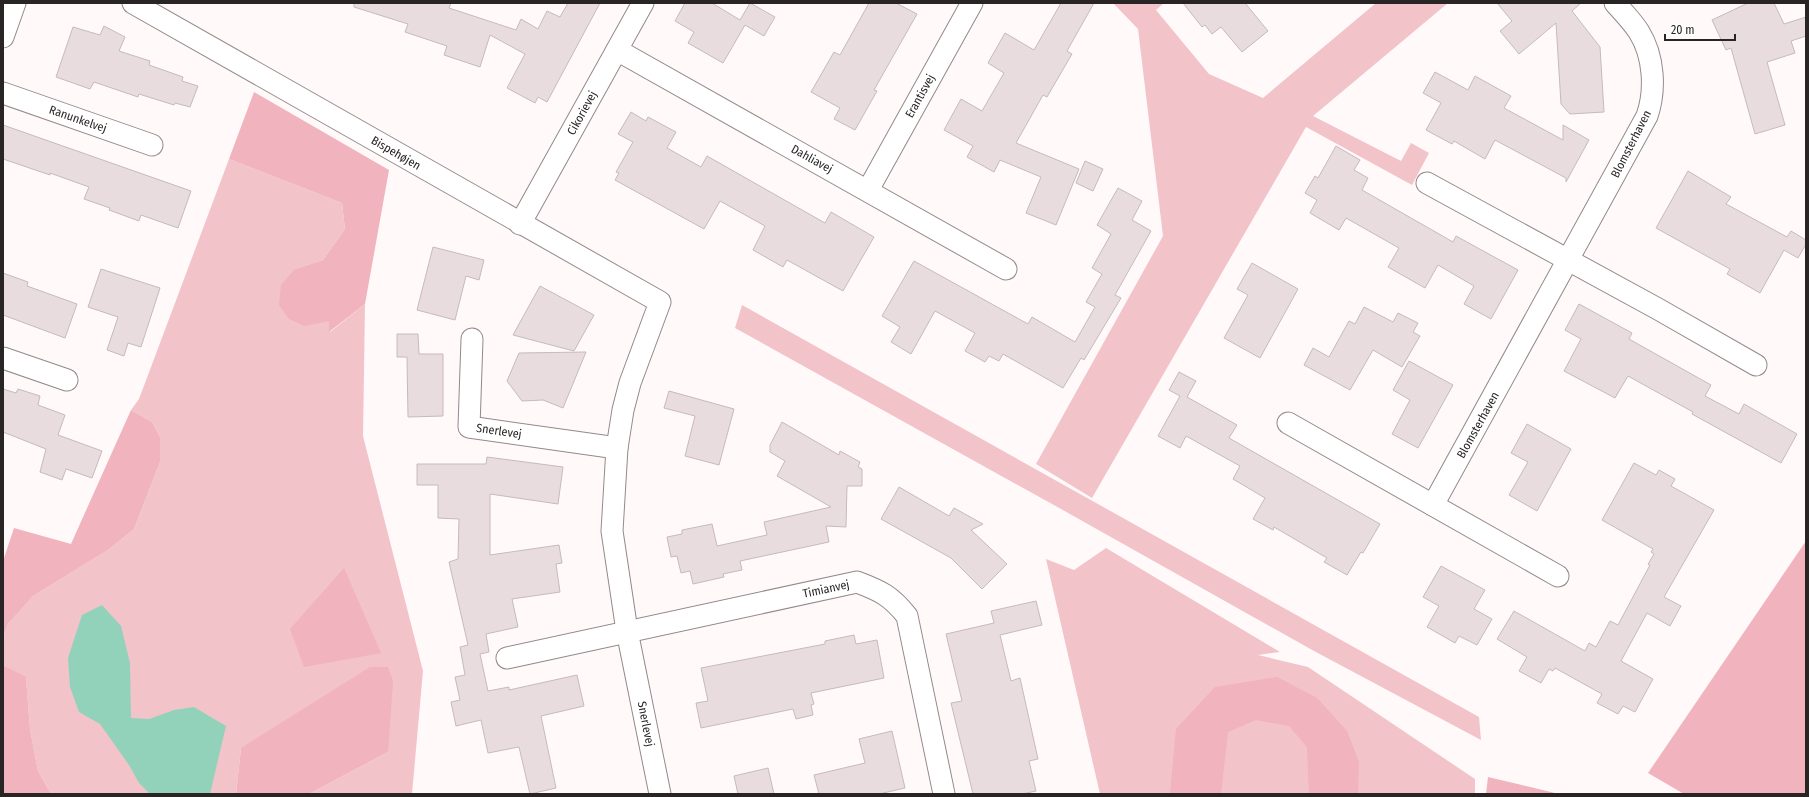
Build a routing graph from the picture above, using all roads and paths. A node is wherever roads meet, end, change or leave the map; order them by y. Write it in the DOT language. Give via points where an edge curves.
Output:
graph roads {
  1 [pos="15,3"];
  2 [pos="133,3"];
  3 [pos="643,3"];
  4 [pos="972,3"];
  5 [pos="1615,3"];
  6 [pos="3,37"];
  7 [pos="617,50"];
  8 [pos="3,93"];
  9 [pos="152,146"];
  10 [pos="1427,183"];
  11 [pos="868,190"];
  12 [pos="520,224"];
  13 [pos="1569,260"];
  14 [pos="1006,269"];
  15 [pos="660,302"];
  16 [pos="472,338"];
  17 [pos="3,358"];
  18 [pos="1756,365"];
  19 [pos="68,380"];
  20 [pos="1288,423"];
  21 [pos="616,448"];
  22 [pos="1433,505"];
  23 [pos="1558,576"];
  24 [pos="627,631"];
  25 [pos="507,658"];
  26 [pos="660,794"];
  27 [pos="944,794"];
  1 -- 6 [label="street"];
  2 -- 12 [label="street, Bispehøjen"];
  3 -- 7 [label="street, Cikorievej"];
  4 -- 11 [label="street, Erantisvej"];
  5 -- 13 [label="street, Blomsterhaven" via="1638,31 1647,50 1653,86 1651,102 1647,116"];
  7 -- 11 [label="street, Dahliavej"];
  7 -- 12 [label="street, Cikorievej"];
  8 -- 9 [label="street, Ranunkelvej"];
  10 -- 13 [label="street"];
  11 -- 14 [label="street, Dahliavej"];
  12 -- 15 [label="street, Bispehøjen"];
  13 -- 18 [label="street"];
  13 -- 22 [label="street, Blomsterhaven"];
  15 -- 21 [label="street, Snerlevej" via="630,383"];
  16 -- 21 [label="street, Snerlevej" via="469,427"];
  17 -- 19 [label="street"];
  20 -- 22 [label="street"];
  21 -- 24 [label="street, Snerlevej" via="612,531"];
  22 -- 23 [label="street"];
  24 -- 25 [label="street"];
  24 -- 26 [label="street, Snerlevej"];
  24 -- 27 [label="street, Timianvej" via="857,582 877,589 895,601 907,616"];
}
